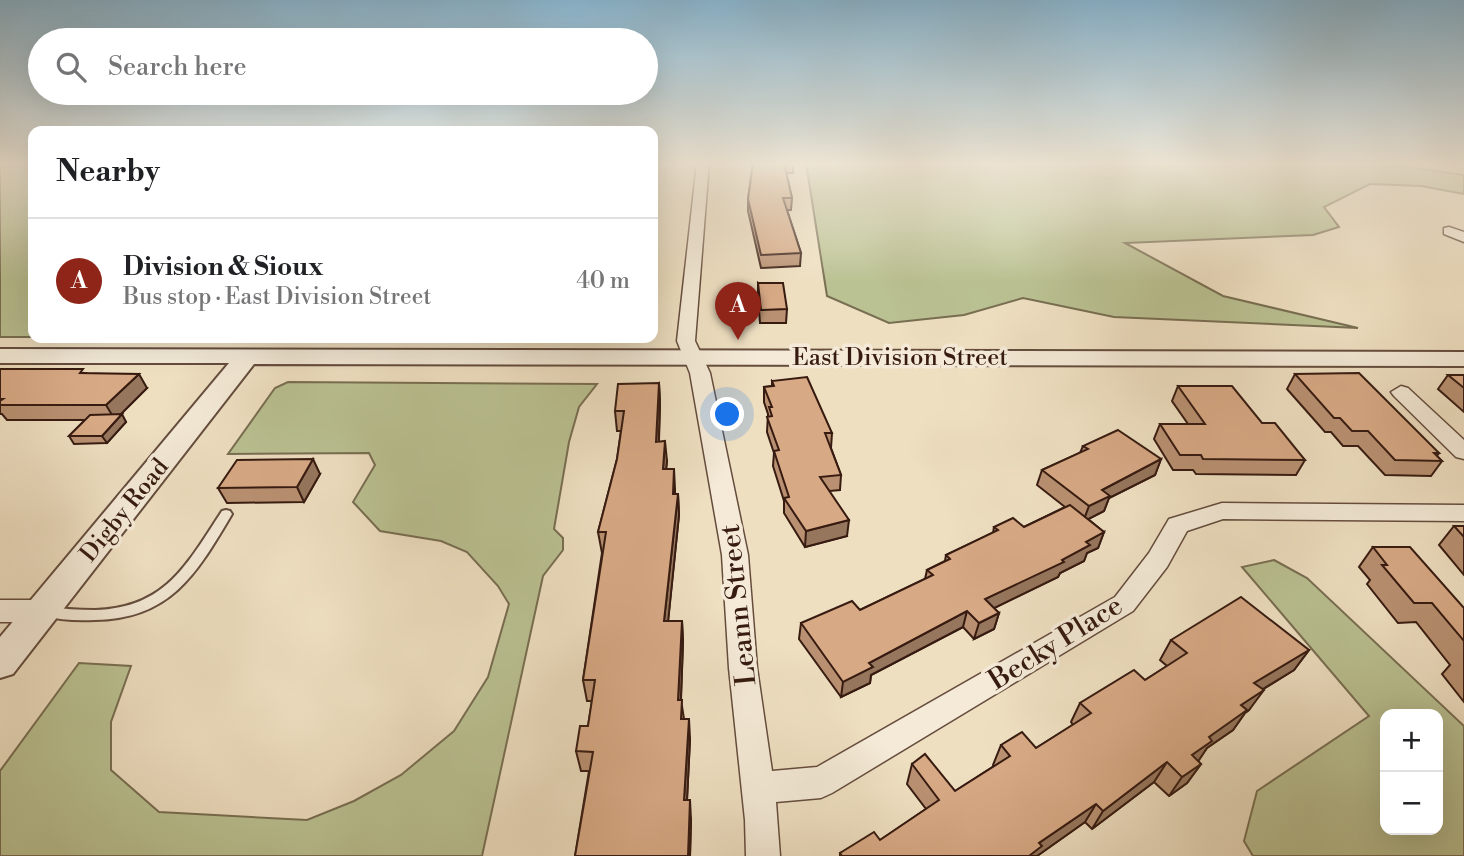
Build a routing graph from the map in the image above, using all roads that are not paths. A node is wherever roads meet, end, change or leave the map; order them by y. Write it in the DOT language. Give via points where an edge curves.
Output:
graph roads {
  1 [pos="699,203"];
  2 [pos="1449,231"];
  3 [pos="1464,238"];
  4 [pos="0,356"];
  5 [pos="248,356"];
  6 [pos="693,357"];
  7 [pos="1464,359"];
  8 [pos="1401,392"];
  9 [pos="1464,452"];
  10 [pos="1464,513"];
  11 [pos="226,514"];
  12 [pos="0,611"];
  13 [pos="43,611"];
  14 [pos="0,663"];
  15 [pos="758,788"];
  16 [pos="763,856"];
  1 -- 6 [label="street, Leann Street" via="686,341"];
  2 -- 3 [label="street"];
  4 -- 5 [label="street, East Division Street"];
  5 -- 6 [label="street, East Division Street"];
  5 -- 13 [label="street, Digby Road"];
  6 -- 7 [label="street, East Division Street"];
  6 -- 15 [label="street, Leann Street" via="716,448 735,555"];
  8 -- 9 [label="street"];
  10 -- 15 [label="street, Becky Place" via="1222,511 1178,525 1124,604 821,782"];
  11 -- 13 [label="lane" via="180,583 149,606 123,615 64,616"];
  12 -- 13 [label="street"];
  13 -- 14 [label="street, Digby Road"];
  15 -- 16 [label="street, Leann Street"];
}
